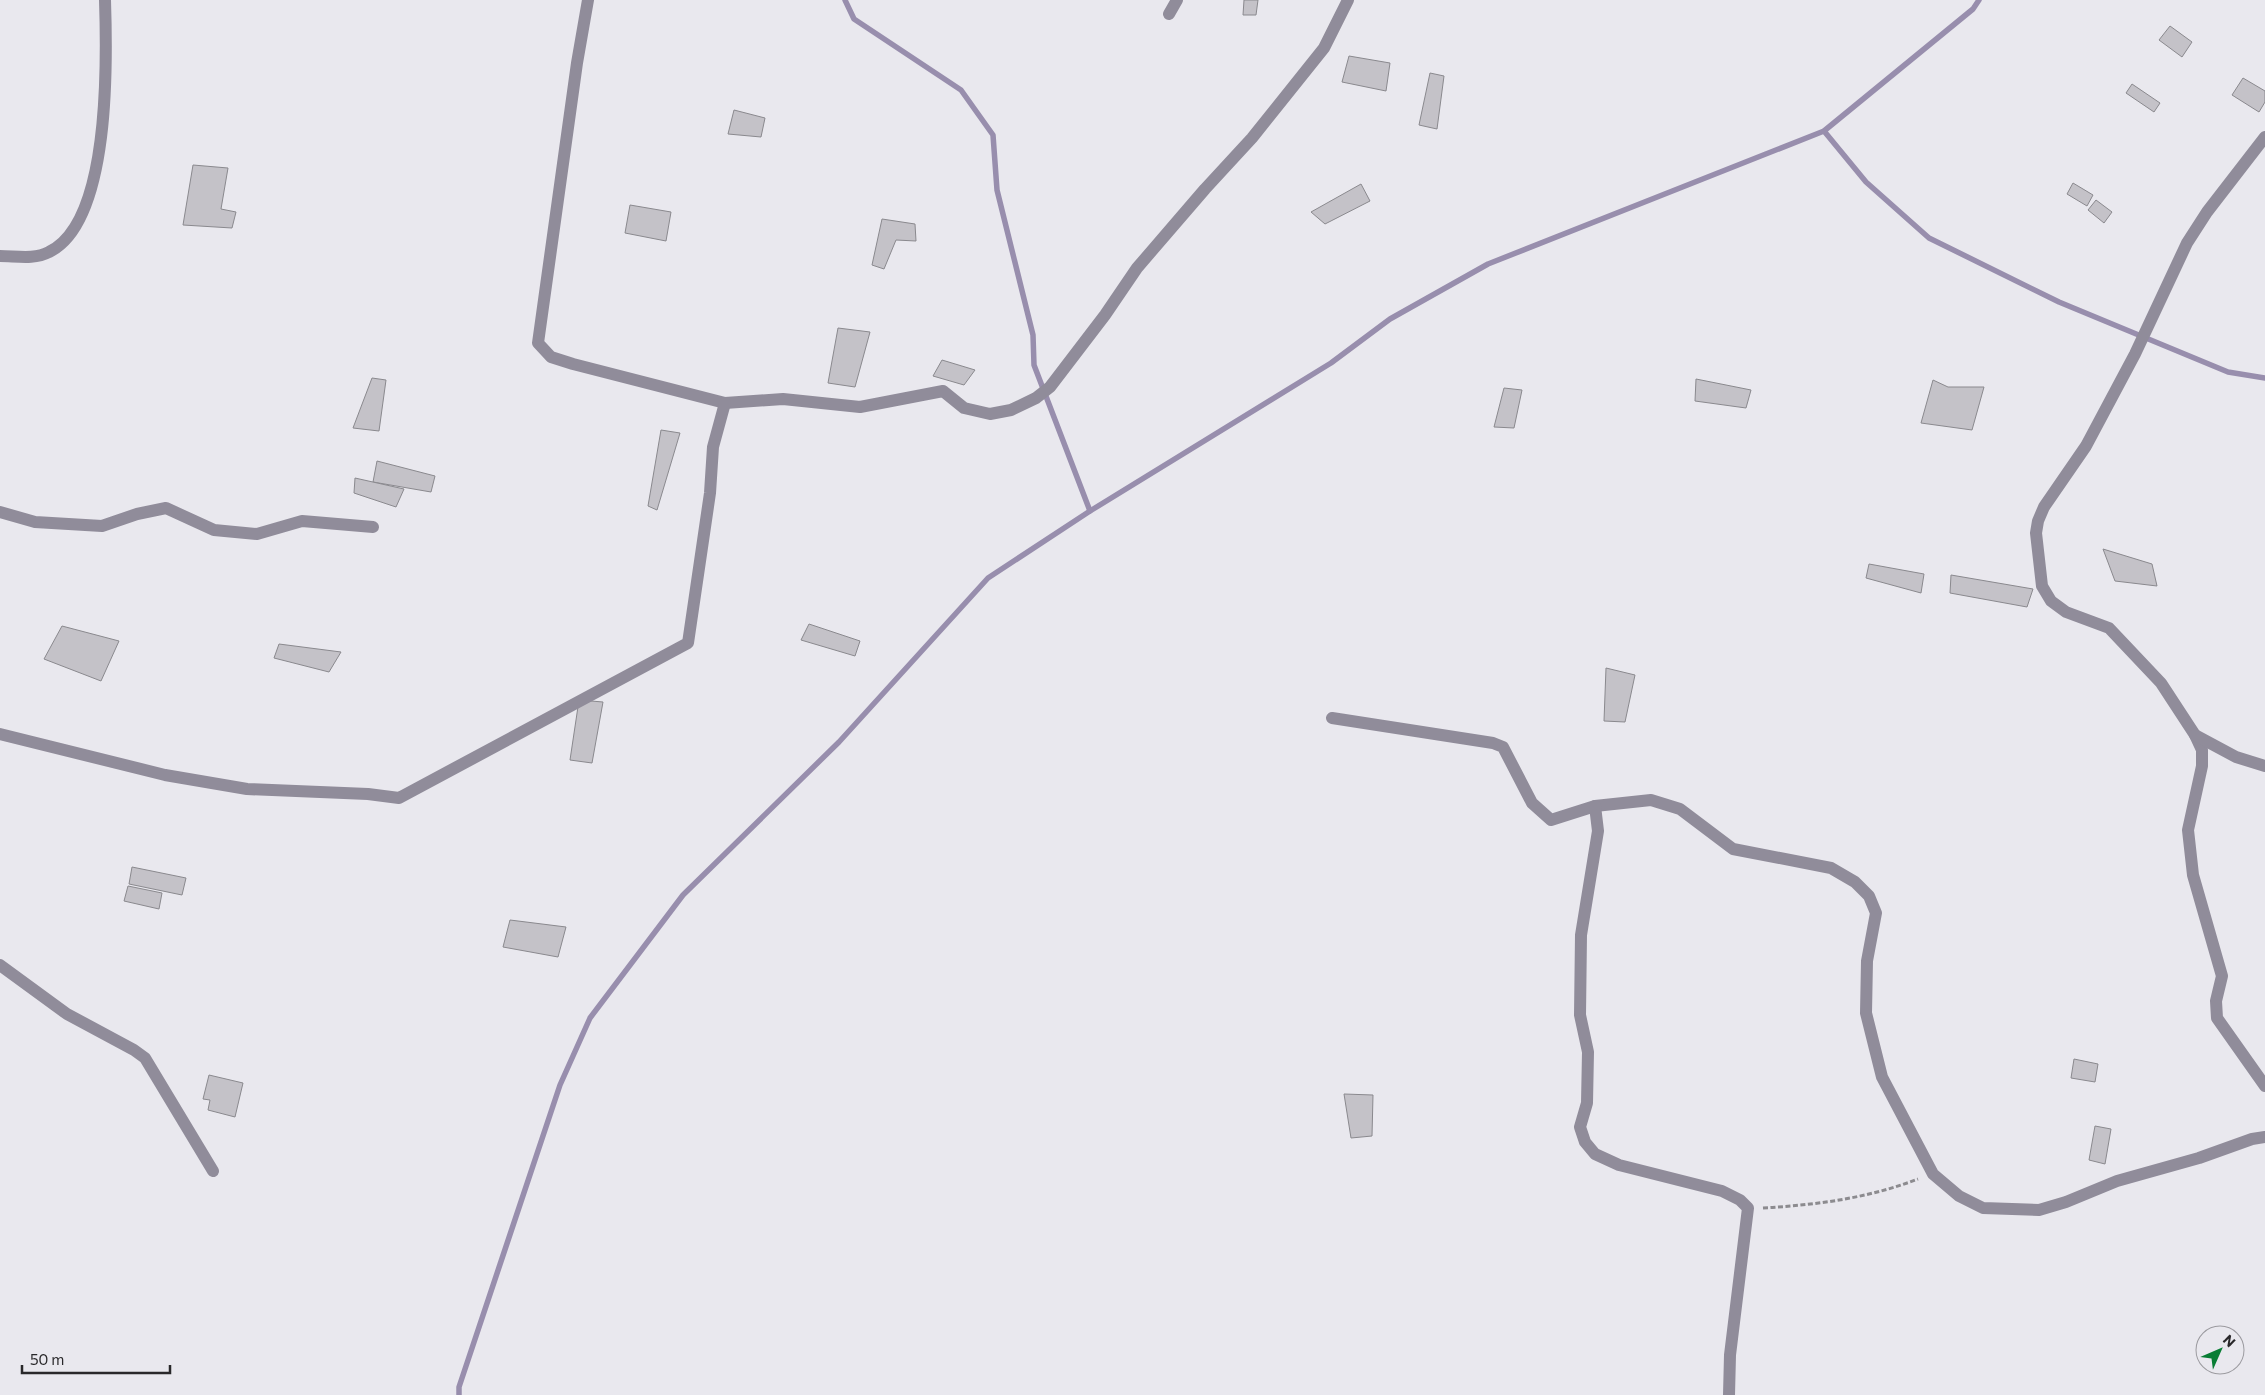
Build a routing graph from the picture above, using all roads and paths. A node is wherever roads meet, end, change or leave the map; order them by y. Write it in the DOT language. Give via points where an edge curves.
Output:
graph roads {
  1 [pos="104,0"];
  2 [pos="588,0"];
  3 [pos="1177,0"];
  4 [pos="1348,0"];
  5 [pos="1169,14"];
  6 [pos="2265,137"];
  7 [pos="0,256"];
  8 [pos="725,403"];
  9 [pos="0,512"];
  10 [pos="374,527"];
  11 [pos="1332,718"];
  12 [pos="0,734"];
  13 [pos="2195,735"];
  14 [pos="2265,766"];
  15 [pos="1595,806"];
  16 [pos="0,965"];
  17 [pos="2265,1086"];
  18 [pos="2265,1137"];
  19 [pos="213,1171"];
  20 [pos="1933,1174"];
  21 [pos="1748,1208"];
  22 [pos="1729,1395"];
  1 -- 7 [label="street" via="101,140 84,212 70,234 49,252 33,257"];
  2 -- 8 [label="street" via="538,342 551,357"];
  3 -- 5 [label="street"];
  4 -- 8 [label="street" via="1324,48 1252,138 1137,268 1106,315 1050,387 1036,398 1010,410 990,414 964,408 942,391 860,407 782,398"];
  6 -- 13 [label="street" via="2187,243 2135,354 2086,446 2044,507 2036,533 2042,586 2051,601 2066,612 2109,628 2161,683"];
  8 -- 12 [label="street" via="713,447 710,493 688,643 399,798 247,789 165,775"];
  9 -- 10 [label="street" via="35,522 102,526 166,508 214,530 257,534 302,521"];
  11 -- 15 [label="street" via="1493,742 1503,747 1532,803 1551,820"];
  13 -- 14 [label="street" via="2236,757"];
  13 -- 17 [label="street" via="2202,750 2202,766 2188,830 2193,875 2222,976 2216,1001 2217,1018"];
  15 -- 20 [label="street" via="1651,800 1680,809 1733,849 1831,868 1855,882 1869,896 1876,913 1867,961 1866,1014 1882,1077"];
  15 -- 21 [label="street" via="1598,831 1581,935 1580,1015 1588,1052 1587,1103 1580,1127 1585,1142 1594,1154 1619,1165 1722,1191"];
  16 -- 19 [label="street" via="67,1014 145,1058"];
  18 -- 20 [label="street" via="2117,1181 2039,1210 1983,1208 1959,1196"];
  20 -- 21 [label="path" via="1899,1187 1828,1203"];
  21 -- 22 [label="street" via="1730,1356"];
}
